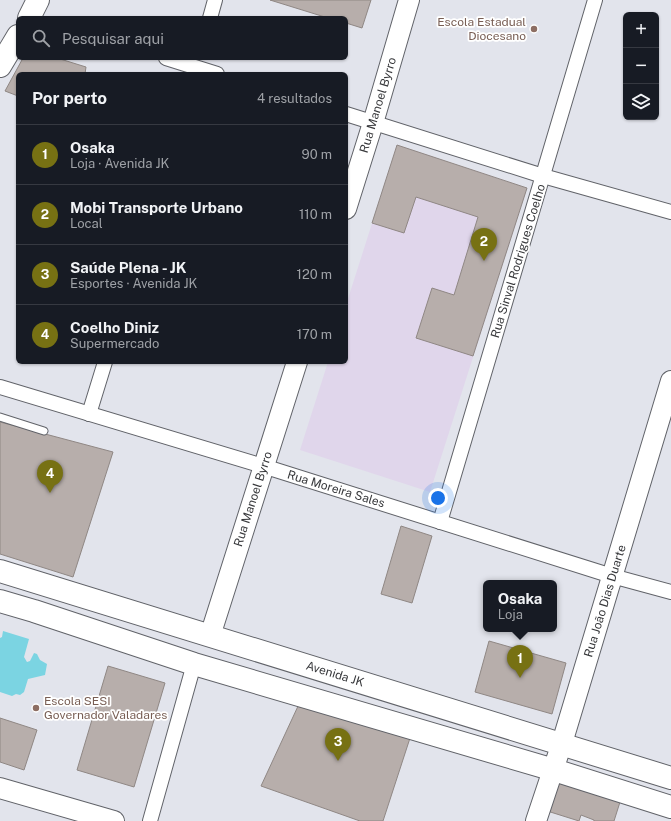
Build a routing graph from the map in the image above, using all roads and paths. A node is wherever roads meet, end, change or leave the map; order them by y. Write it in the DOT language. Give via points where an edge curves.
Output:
graph roads {
  1 [pos="215,0"];
  2 [pos="409,0"];
  3 [pos="595,0"];
  4 [pos="211,16"];
  5 [pos="16,39"];
  6 [pos="174,60"];
  7 [pos="0,66"];
  8 [pos="196,66"];
  9 [pos="212,72"];
  10 [pos="348,115"];
  11 [pos="374,123"];
  12 [pos="543,176"];
  13 [pos="348,203"];
  14 [pos="671,212"];
  15 [pos="104,364"];
  16 [pos="296,364"];
  17 [pos="671,381"];
  18 [pos="0,387"];
  19 [pos="88,414"];
  20 [pos="0,417"];
  21 [pos="44,431"];
  22 [pos="263,466"];
  23 [pos="440,522"];
  24 [pos="0,571"];
  25 [pos="612,576"];
  26 [pos="671,592"];
  27 [pos="0,601"];
  28 [pos="210,636"];
  29 [pos="194,664"];
  30 [pos="562,744"];
  31 [pos="554,770"];
  32 [pos="671,778"];
  33 [pos="0,788"];
  34 [pos="671,807"];
  35 [pos="114,821"];
  36 [pos="150,821"];
  37 [pos="536,821"];
  1 -- 4 [label="street"];
  2 -- 11 [label="street, Rua Manoel Byrro"];
  3 -- 12 [label="street, Rua Sinval Rodrigues Coelho"];
  5 -- 7 [label="main road"];
  6 -- 8 [label="street"];
  8 -- 9 [label="street"];
  10 -- 11 [label="street"];
  11 -- 12 [label="street"];
  11 -- 13 [label="street, Rua Manoel Byrro"];
  12 -- 14 [label="street"];
  12 -- 23 [label="street, Rua Sinval Rodrigues Coelho"];
  15 -- 19 [label="street"];
  16 -- 22 [label="street, Rua Manoel Byrro"];
  17 -- 25 [label="street, Rua João Dias Duarte"];
  18 -- 19 [label="street, Rua Moreira Sales"];
  19 -- 22 [label="street, Rua Moreira Sales"];
  20 -- 21 [label="lane"];
  22 -- 23 [label="street, Rua Moreira Sales"];
  22 -- 28 [label="street, Rua Manoel Byrro"];
  23 -- 25 [label="street, Rua Moreira Sales"];
  24 -- 28 [label="main road, Avenida JK"];
  25 -- 26 [label="street, Rua Moreira Sales"];
  25 -- 30 [label="street, Rua João Dias Duarte"];
  27 -- 29 [label="main road"];
  28 -- 30 [label="main road, Avenida JK"];
  29 -- 31 [label="main road"];
  29 -- 36 [label="street"];
  30 -- 31 [label="street, Rua João Dias Duarte"];
  30 -- 32 [label="main road, Avenida JK"];
  31 -- 34 [label="main road"];
  31 -- 37 [label="street, Rua João Dias Duarte"];
  33 -- 35 [label="street"];
}
